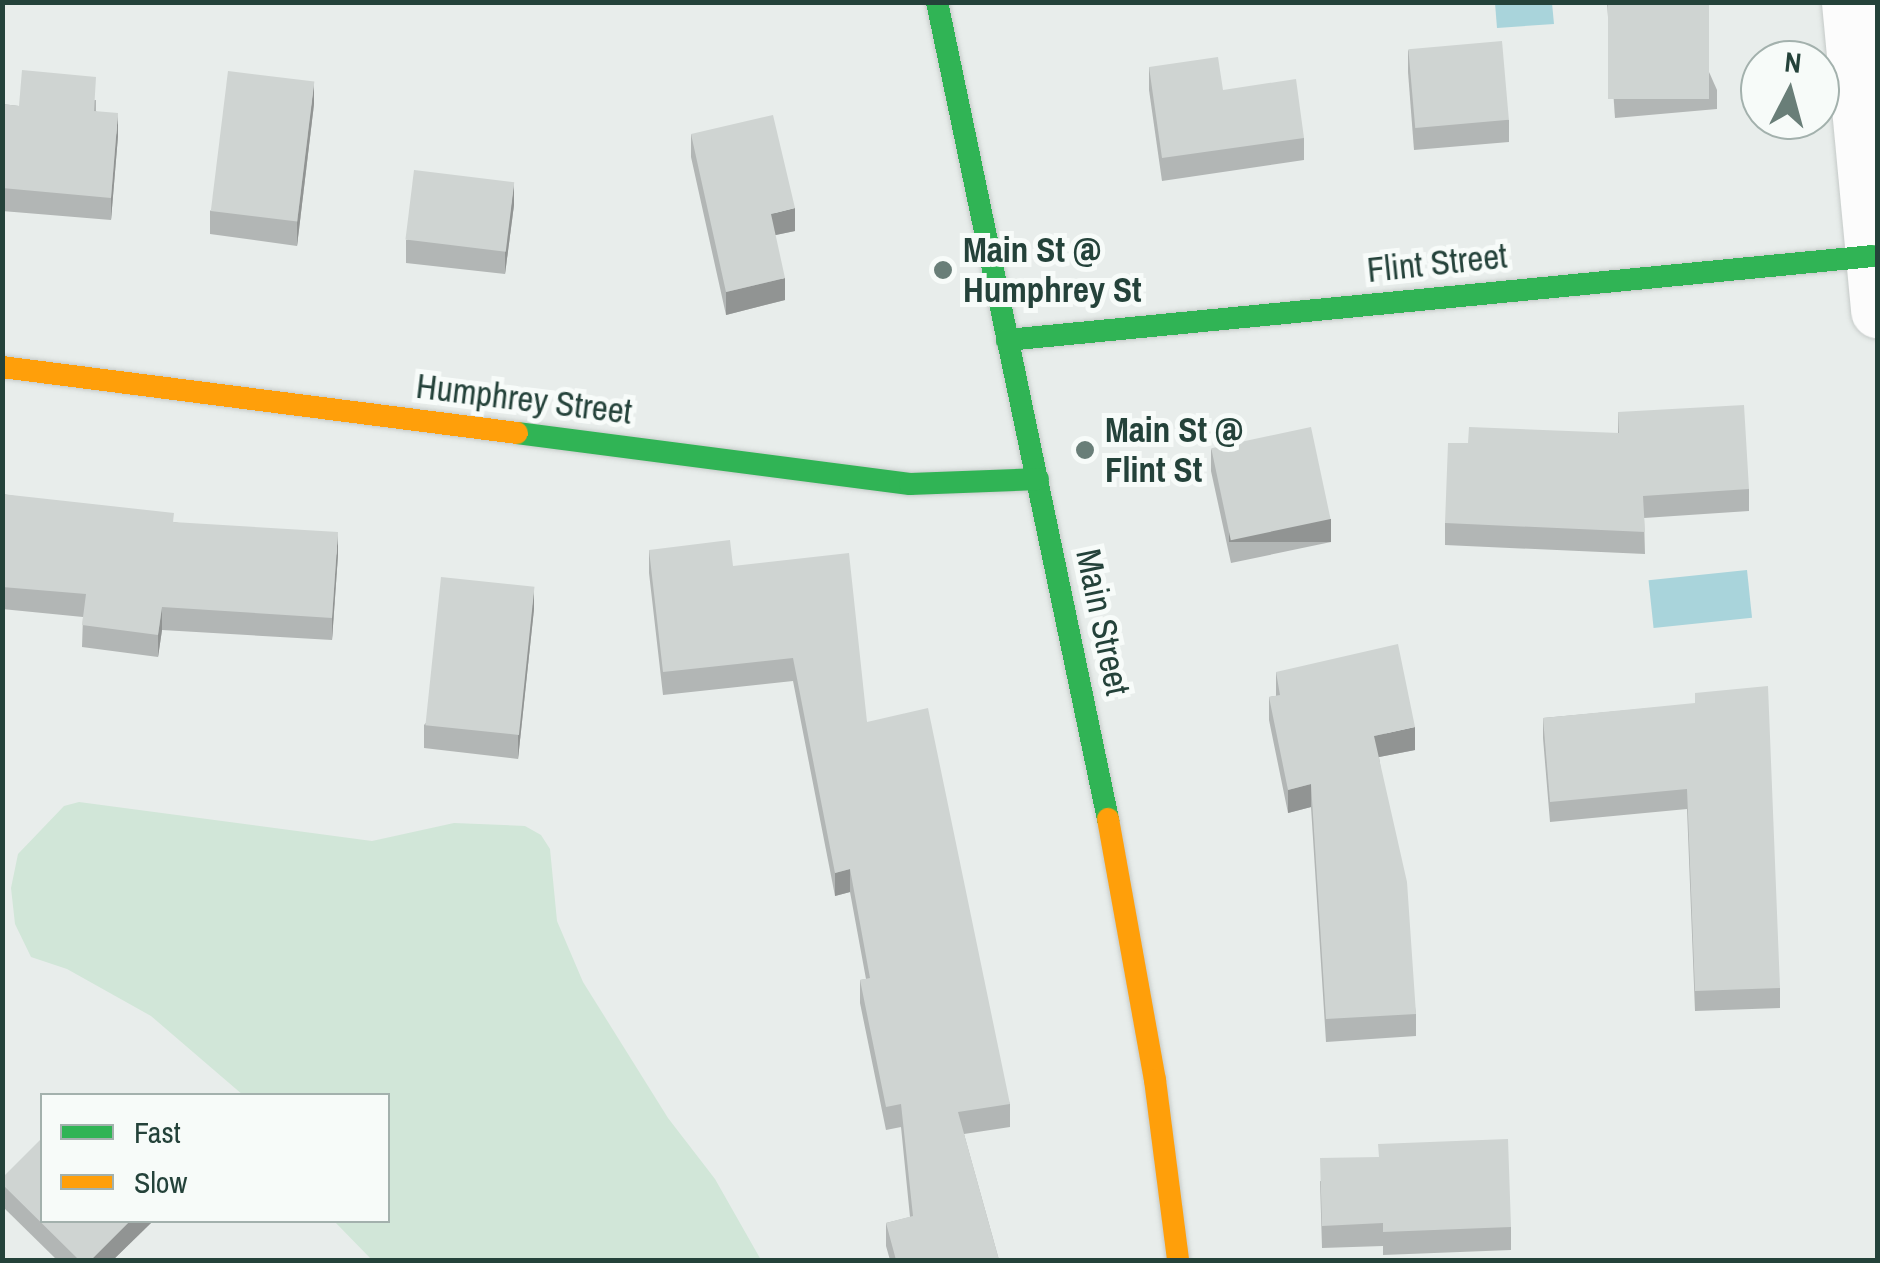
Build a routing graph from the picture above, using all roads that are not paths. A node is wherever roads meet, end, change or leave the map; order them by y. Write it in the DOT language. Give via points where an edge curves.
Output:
graph roads {
  1 [pos="936,2"];
  2 [pos="1849,2"];
  3 [pos="1873,256"];
  4 [pos="1878,311"];
  5 [pos="1007,340"];
  6 [pos="2,367"];
  7 [pos="1038,479"];
  8 [pos="1178,1260"];
  1 -- 5 [label="street, Main Street"];
  2 -- 3 [label="street"];
  3 -- 4 [label="street"];
  3 -- 5 [label="street, Flint Street"];
  5 -- 7 [label="street, Main Street"];
  6 -- 7 [label="street, Humphrey Street" via="910,484"];
  7 -- 8 [label="street, Main Street" via="1155,1080"];
}
